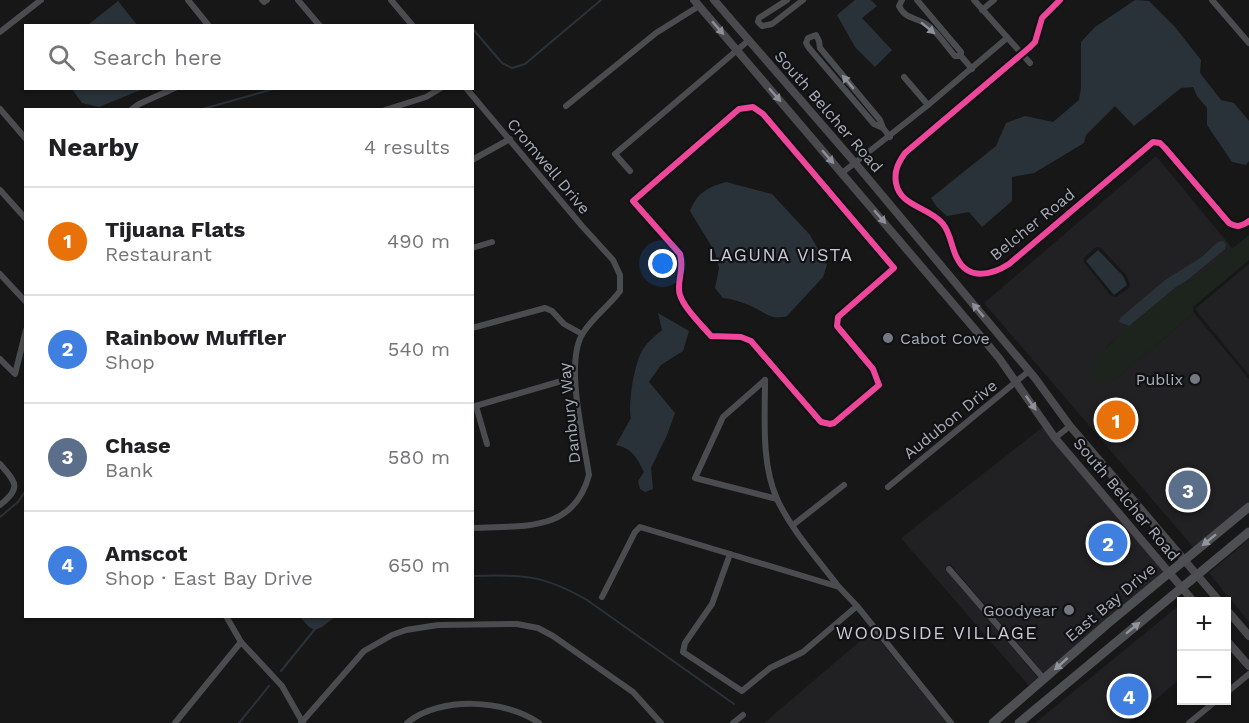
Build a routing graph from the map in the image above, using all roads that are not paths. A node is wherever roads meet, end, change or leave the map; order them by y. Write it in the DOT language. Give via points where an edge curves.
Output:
graph roads {
  1 [pos="188,0"];
  2 [pos="262,0"];
  3 [pos="267,0"];
  4 [pos="298,0"];
  5 [pos="392,0"];
  6 [pos="714,0"];
  7 [pos="787,0"];
  8 [pos="802,0"];
  9 [pos="902,0"];
  10 [pos="917,0"];
  11 [pos="974,0"];
  12 [pos="994,0"];
  13 [pos="1060,0"];
  14 [pos="1212,0"];
  15 [pos="39,1"];
  16 [pos="696,3"];
  17 [pos="982,10"];
  18 [pos="207,24"];
  19 [pos="318,24"];
  20 [pos="411,24"];
  21 [pos="0,32"];
  22 [pos="1007,39"];
  23 [pos="749,40"];
  24 [pos="1249,43"];
  25 [pos="737,50"];
  26 [pos="1021,54"];
  27 [pos="961,56"];
  28 [pos="1030,63"];
  29 [pos="972,69"];
  30 [pos="904,77"];
  31 [pos="170,90"];
  32 [pos="438,90"];
  33 [pos="468,90"];
  34 [pos="928,105"];
  35 [pos="566,106"];
  36 [pos="134,108"];
  37 [pos="391,108"];
  38 [pos="0,109"];
  39 [pos="883,128"];
  40 [pos="24,136"];
  41 [pos="890,137"];
  42 [pos="510,139"];
  43 [pos="474,159"];
  44 [pos="856,164"];
  45 [pos="630,171"];
  46 [pos="842,173"];
  47 [pos="825,186"];
  48 [pos="0,190"];
  49 [pos="24,217"];
  50 [pos="1249,221"];
  51 [pos="492,242"];
  52 [pos="474,248"];
  53 [pos="613,260"];
  54 [pos="0,274"];
  55 [pos="24,300"];
  56 [pos="474,327"];
  57 [pos="582,334"];
  58 [pos="24,338"];
  59 [pos="0,359"];
  60 [pos="1029,371"];
  61 [pos="575,377"];
  62 [pos="1017,382"];
  63 [pos="474,407"];
  64 [pos="1070,426"];
  65 [pos="1055,438"];
  66 [pos="487,444"];
  67 [pos="0,464"];
  68 [pos="844,485"];
  69 [pos="888,487"];
  70 [pos="777,499"];
  71 [pos="0,505"];
  72 [pos="1249,507"];
  73 [pos="793,525"];
  74 [pos="474,528"];
  75 [pos="1249,532"];
  76 [pos="730,554"];
  77 [pos="1185,560"];
  78 [pos="949,569"];
  79 [pos="1170,572"];
  80 [pos="1198,575"];
  81 [pos="838,586"];
  82 [pos="1183,587"];
  83 [pos="602,597"];
  84 [pos="1190,597"];
  85 [pos="1216,597"];
  86 [pos="857,606"];
  87 [pos="1231,614"];
  88 [pos="227,618"];
  89 [pos="438,618"];
  90 [pos="438,625"];
  91 [pos="1249,636"];
  92 [pos="241,642"];
  93 [pos="1231,645"];
  94 [pos="1249,666"];
  95 [pos="1249,674"];
  96 [pos="1044,679"];
  97 [pos="1231,690"];
  98 [pos="1211,705"];
  99 [pos="743,715"];
  100 [pos="302,722"];
  101 [pos="175,723"];
  102 [pos="407,723"];
  103 [pos="539,723"];
  104 [pos="661,723"];
  105 [pos="734,723"];
  106 [pos="951,723"];
  107 [pos="993,723"];
  108 [pos="1019,723"];
  109 [pos="1189,723"];
  1 -- 18 [label="street"];
  2 -- 3 [label="street"];
  4 -- 19 [label="street"];
  5 -- 20 [label="street"];
  6 -- 23 [label="main road, South Belcher Road"];
  7 -- 8 [label="street" via="758,22 762,26 772,24"];
  9 -- 27 [label="street, one-way" via="899,6 907,17 927,25 955,56"];
  10 -- 27 [label="street"];
  11 -- 17 [label="street"];
  12 -- 17 [label="street"];
  13 -- 26 [label="street, Belcher Road" via="1042,18 1035,42"];
  14 -- 24 [label="street"];
  15 -- 21 [label="street"];
  16 -- 25 [label="main road, South Belcher Road, one-way"];
  16 -- 35 [label="street"];
  17 -- 22 [label="street"];
  22 -- 26 [label="street"];
  22 -- 29 [label="street"];
  23 -- 25 [label="street"];
  23 -- 44 [label="main road, South Belcher Road"];
  25 -- 45 [label="street" via="615,154"];
  25 -- 46 [label="main road, South Belcher Road, one-way"];
  26 -- 28 [label="street"];
  26 -- 50 [label="street, Belcher Road" via="898,163 895,176 902,196 943,224 964,267 974,273 997,272 1153,142 1166,148 1229,223 1240,226"];
  27 -- 29 [label="street"];
  29 -- 34 [label="street"];
  30 -- 34 [label="street"];
  31 -- 36 [label="street"];
  32 -- 37 [label="street"];
  33 -- 42 [label="street, Cromwell Drive"];
  34 -- 41 [label="street"];
  38 -- 40 [label="street"];
  39 -- 39 [label="street, one-way" via="820,48 816,35 808,38 809,48 874,124"];
  39 -- 41 [label="street"];
  41 -- 44 [label="street"];
  42 -- 43 [label="street"];
  42 -- 53 [label="street, Cromwell Drive"];
  44 -- 46 [label="street"];
  60 -- 44 [label="main road, South Belcher Road, one-way"];
  46 -- 62 [label="main road, South Belcher Road, one-way"];
  47 -- 47 [label="street" via="894,268 838,317 837,326 873,369 879,385 830,424 821,422 751,341 741,336 711,336 679,297 683,265 680,254 633,201 739,109 753,107"];
  48 -- 49 [label="street"];
  51 -- 52 [label="street"];
  53 -- 57 [label="street, Danbury Way" via="620,274 620,291"];
  54 -- 55 [label="street"];
  56 -- 57 [label="street" via="545,308"];
  57 -- 61 [label="street, Danbury Way" via="576,351"];
  58 -- 59 [label="street" via="15,374"];
  60 -- 62 [label="street, Audubon Drive"];
  60 -- 64 [label="main road, South Belcher Road"];
  61 -- 63 [label="street"];
  61 -- 74 [label="street, Danbury Way" via="589,475 580,498 566,514 537,524"];
  62 -- 65 [label="main road, South Belcher Road, one-way"];
  62 -- 69 [label="street, Audubon Drive"];
  63 -- 66 [label="street"];
  64 -- 65 [label="street"];
  64 -- 77 [label="main road, South Belcher Road"];
  65 -- 79 [label="main road, South Belcher Road"];
  67 -- 71 [label="street" via="14,480 15,488"];
  68 -- 73 [label="street"];
  70 -- 70 [label="street" via="768,466 765,380 723,417 695,478"];
  70 -- 73 [label="street"];
  72 -- 77 [label="main road, East Bay Drive, one-way"];
  73 -- 81 [label="street"];
  75 -- 80 [label="main road, East Bay Drive"];
  76 -- 81 [label="street"];
  76 -- 83 [label="street" via="640,527"];
  76 -- 86 [label="street" via="712,604 683,652 742,691 770,668 802,652"];
  77 -- 79 [label="main road, East Bay Drive"];
  77 -- 80 [label="main road, South Belcher Road"];
  78 -- 96 [label="street"];
  79 -- 82 [label="main road, South Belcher Road"];
  79 -- 96 [label="main road, East Bay Drive, one-way"];
  80 -- 82 [label="main road, East Bay Drive"];
  80 -- 85 [label="main road, South Belcher Road"];
  81 -- 86 [label="street"];
  82 -- 84 [label="main road, South Belcher Road"];
  108 -- 82 [label="main road, East Bay Drive, one-way"];
  86 -- 106 [label="street"];
  87 -- 91 [label="main road"];
  88 -- 92 [label="street"];
  89 -- 90 [label="street"];
  90 -- 100 [label="street" via="406,630 364,651"];
  90 -- 104 [label="street" via="517,624 538,628 633,692"];
  92 -- 100 [label="street" via="282,686"];
  92 -- 101 [label="street"];
  93 -- 94 [label="main road"];
  95 -- 97 [label="street"];
  96 -- 107 [label="main road, East Bay Drive"];
  98 -- 109 [label="street"];
  99 -- 105 [label="street"];
  102 -- 103 [label="street" via="428,710 474,704 516,710"];
}
